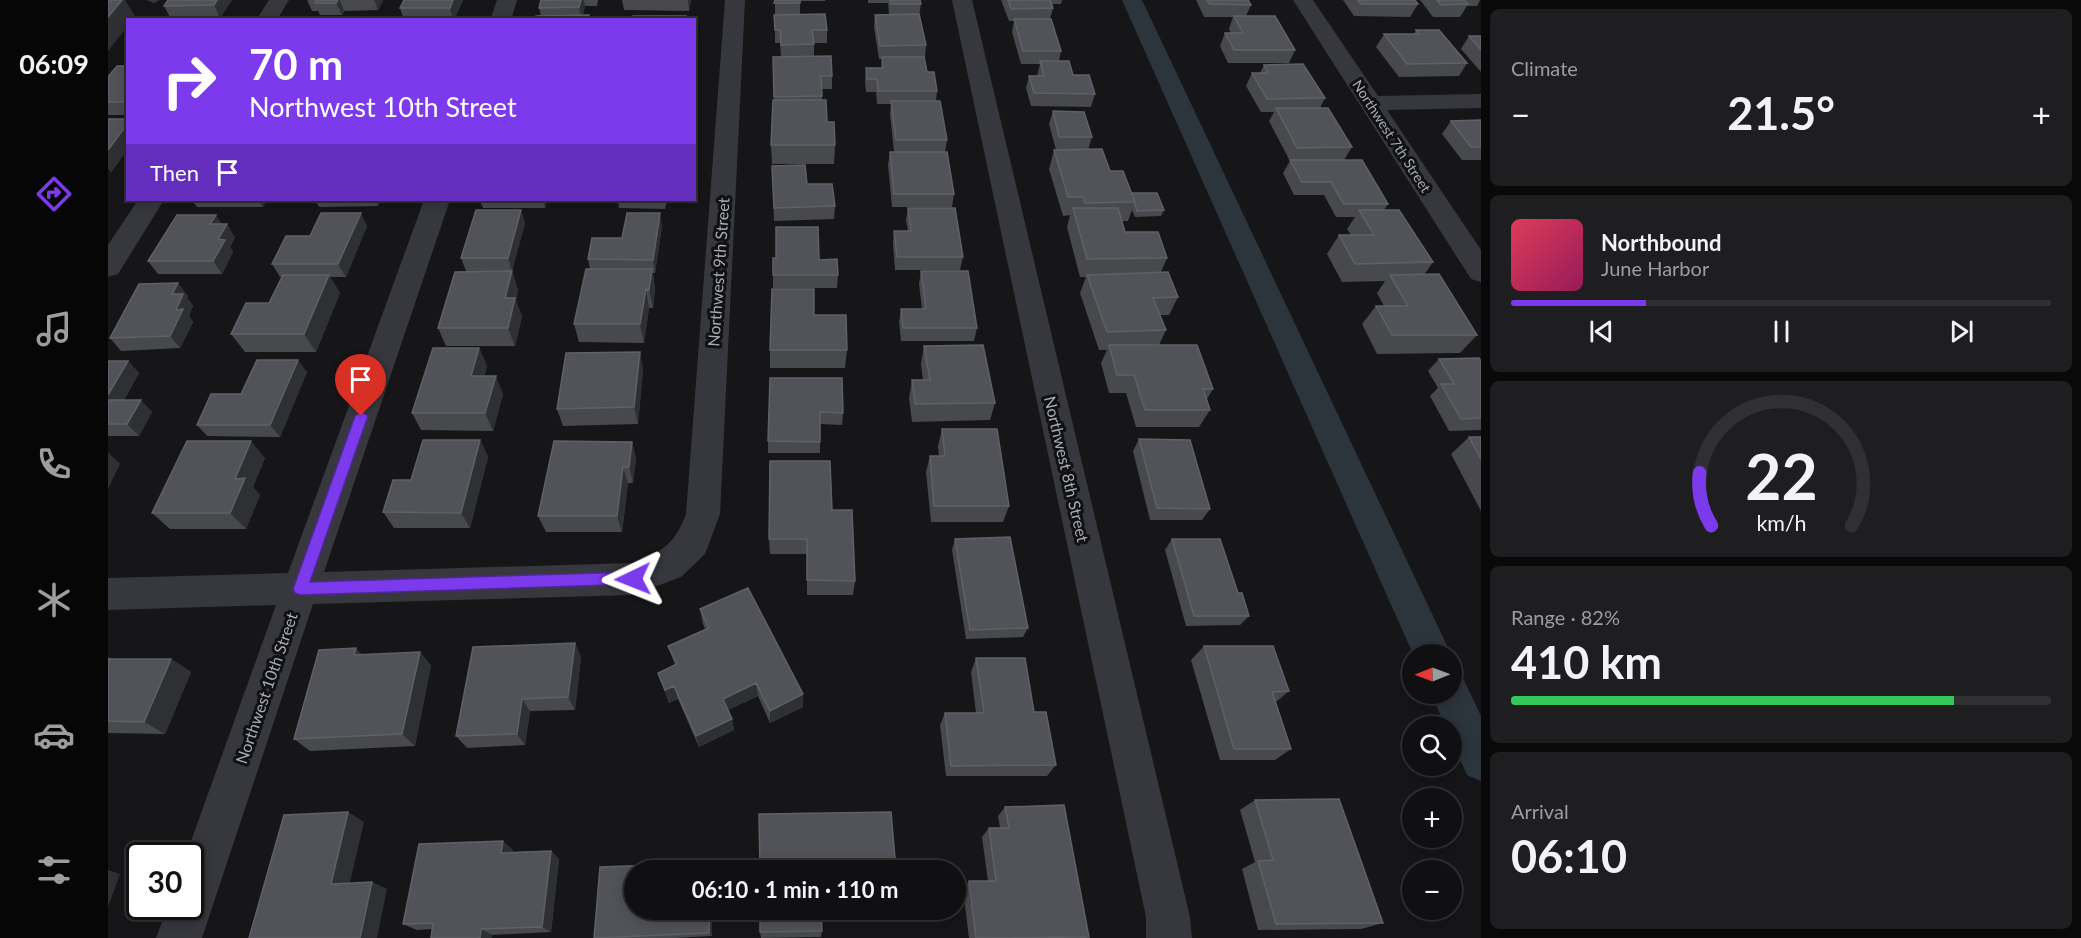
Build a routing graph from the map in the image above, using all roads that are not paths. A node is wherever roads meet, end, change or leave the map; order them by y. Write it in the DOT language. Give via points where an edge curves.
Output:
graph roads {
  1 [pos="279,0"];
  2 [pos="507,0"];
  3 [pos="735,0"];
  4 [pos="962,0"];
  5 [pos="1303,0"];
  6 [pos="267,18"];
  7 [pos="501,18"];
  8 [pos="1481,101"];
  9 [pos="1370,103"];
  10 [pos="150,201"];
  11 [pos="437,201"];
  12 [pos="108,267"];
  13 [pos="1481,272"];
  14 [pos="300,589"];
  15 [pos="108,594"];
  16 [pos="204,865"];
  17 [pos="185,920"];
  18 [pos="179,938"];
  19 [pos="1169,938"];
  1 -- 6 [label="street"];
  2 -- 7 [label="street"];
  3 -- 14 [label="street, Northwest 9th Street" via="703,514 693,543 668,566 633,579"];
  4 -- 19 [label="street, Northwest 8th Street" via="1168,917"];
  5 -- 9 [label="street, Northwest 7th Street"];
  8 -- 9 [label="street"];
  9 -- 13 [label="street, Northwest 7th Street"];
  10 -- 12 [label="street"];
  11 -- 14 [label="street, Northwest 10th Street"];
  14 -- 15 [label="street"];
  14 -- 16 [label="street, Northwest 10th Street"];
  17 -- 18 [label="street, Northwest 10th Street"];
}
